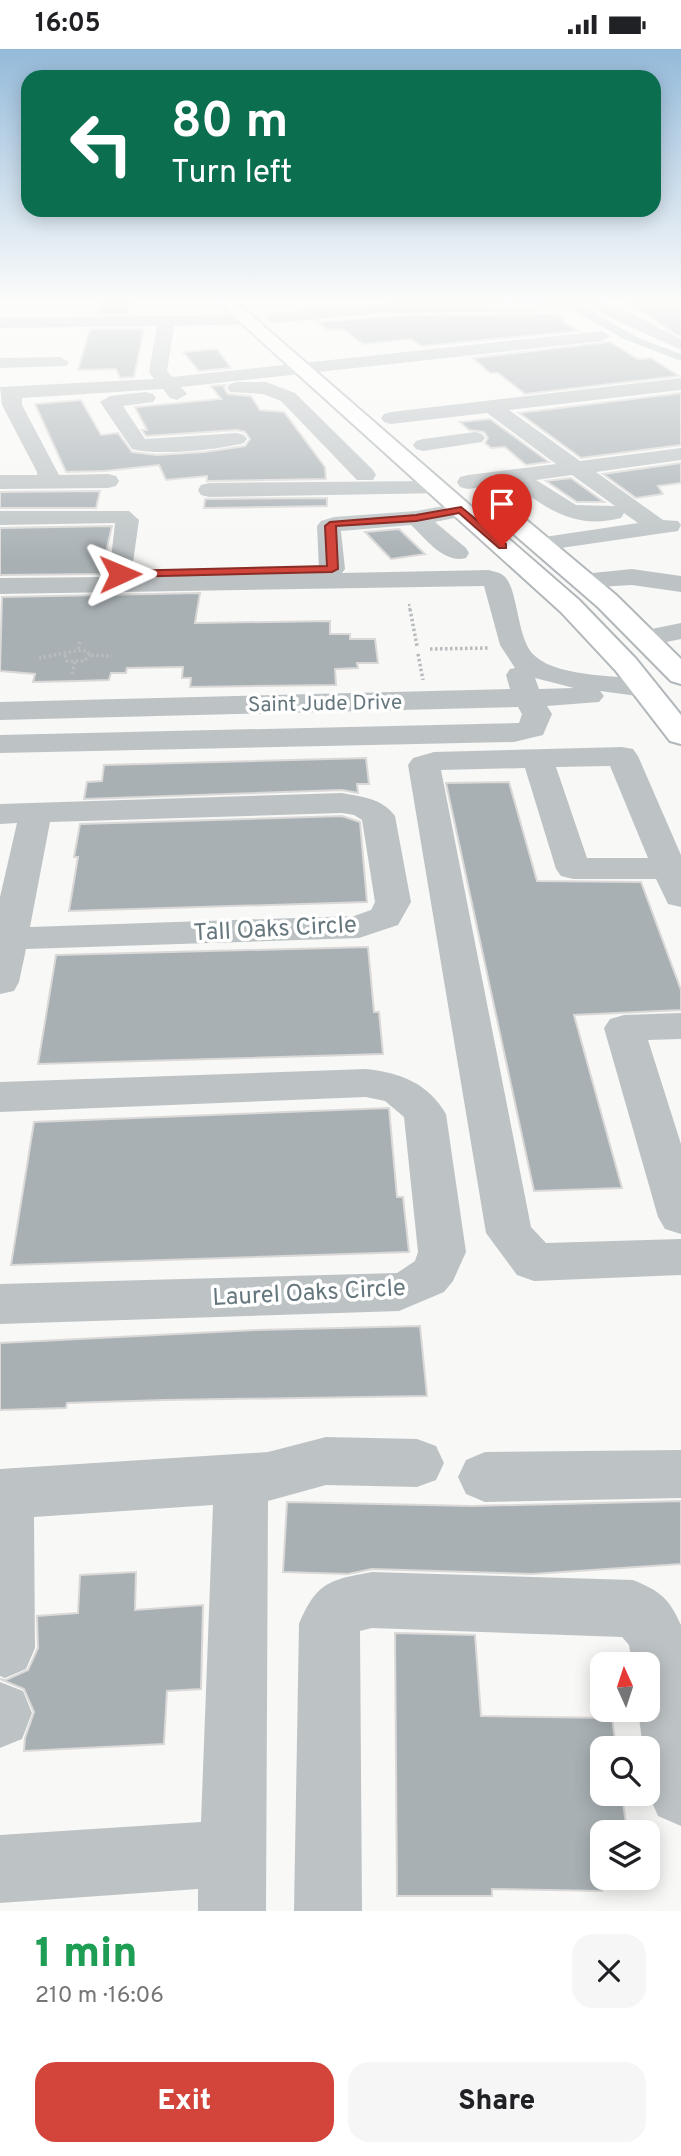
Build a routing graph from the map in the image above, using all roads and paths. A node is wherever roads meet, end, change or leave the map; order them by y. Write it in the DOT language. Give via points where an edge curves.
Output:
graph roads {
  1 [pos="81,389"];
  2 [pos="145,389"];
  3 [pos="268,389"];
  4 [pos="324,389"];
  5 [pos="639,389"];
  6 [pos="5,396"];
  7 [pos="490,406"];
  8 [pos="362,422"];
  9 [pos="400,426"];
  10 [pos="450,426"];
  11 [pos="318,428"];
  12 [pos="475,438"];
  13 [pos="237,439"];
  14 [pos="681,454"];
  15 [pos="494,461"];
  16 [pos="412,466"];
  17 [pos="565,469"];
  18 [pos="365,475"];
  19 [pos="517,476"];
  20 [pos="47,481"];
  21 [pos="108,481"];
  22 [pos="0,482"];
  23 [pos="468,482"];
  24 [pos="436,488"];
  25 [pos="209,490"];
  26 [pos="491,502"];
  27 [pos="461,510"];
  28 [pos="613,513"];
  29 [pos="0,518"];
  30 [pos="416,518"];
  31 [pos="669,526"];
  32 [pos="587,536"];
  33 [pos="96,542"];
  34 [pos="124,542"];
  35 [pos="540,544"];
  36 [pos="457,554"];
  37 [pos="613,556"];
  38 [pos="523,565"];
  39 [pos="332,569"];
  40 [pos="120,574"];
  41 [pos="0,577"];
  42 [pos="582,580"];
  43 [pos="224,582"];
  44 [pos="681,584"];
  45 [pos="0,586"];
  46 [pos="501,602"];
  47 [pos="409,604"];
  48 [pos="234,607"];
  49 [pos="261,607"];
  50 [pos="681,631"];
  51 [pos="647,638"];
  52 [pos="80,641"];
  53 [pos="604,641"];
  54 [pos="416,646"];
  55 [pos="78,649"];
  56 [pos="430,649"];
  57 [pos="517,652"];
  58 [pos="65,655"];
  59 [pos="90,655"];
  60 [pos="112,656"];
  61 [pos="39,658"];
  62 [pos="75,662"];
  63 [pos="678,665"];
  64 [pos="72,674"];
  65 [pos="647,691"];
  66 [pos="681,696"];
  67 [pos="527,698"];
  68 [pos="0,711"];
  69 [pos="681,735"];
  70 [pos="0,744"];
  71 [pos="538,759"];
  72 [pos="36,812"];
  73 [pos="0,814"];
  74 [pos="678,877"];
  75 [pos="4,939"];
  76 [pos="0,982"];
  77 [pos="681,1025"];
  78 [pos="0,1097"];
  79 [pos="678,1196"];
  80 [pos="681,1257"];
  81 [pos="0,1304"];
  82 [pos="417,1464"];
  83 [pos="681,1473"];
  84 [pos="485,1477"];
  85 [pos="241,1479"];
  86 [pos="3,1494"];
  87 [pos="5,1649"];
  88 [pos="681,1793"];
  89 [pos="0,1869"];
  90 [pos="232,1882"];
  91 [pos="328,1911"];
  1 -- 6 [label="street"];
  2 -- 13 [label="street" via="110,402 139,445"];
  3 -- 11 [label="street" via="288,397"];
  4 -- 8 [label="main road"];
  5 -- 7 [label="street"];
  6 -- 20 [label="street" via="48,472"];
  7 -- 9 [label="street"];
  7 -- 17 [label="street"];
  8 -- 11 [label="street"];
  8 -- 16 [label="main road"];
  9 -- 10 [label="street"];
  9 -- 12 [label="street"];
  9 -- 23 [label="main road"];
  11 -- 18 [label="street"];
  14 -- 17 [label="street"];
  15 -- 17 [label="street" via="535,457"];
  16 -- 23 [label="main road"];
  16 -- 24 [label="main road"];
  17 -- 19 [label="street"];
  17 -- 31 [label="street"];
  19 -- 23 [label="street"];
  19 -- 28 [label="street" via="567,512"];
  20 -- 21 [label="street"];
  20 -- 22 [label="street"];
  23 -- 26 [label="main road"];
  24 -- 25 [label="street"];
  24 -- 26 [label="main road"];
  24 -- 27 [label="main road"];
  26 -- 35 [label="main road"];
  27 -- 30 [label="street"];
  27 -- 38 [label="main road"];
  29 -- 34 [label="street" via="121,516 127,520"];
  30 -- 36 [label="street"];
  30 -- 39 [label="street" via="330,526"];
  31 -- 32 [label="street"];
  32 -- 35 [label="street"];
  32 -- 37 [label="street"];
  33 -- 34 [label="street"];
  34 -- 40 [label="street"];
  35 -- 42 [label="main road"];
  38 -- 39 [label="street"];
  38 -- 53 [label="main road"];
  39 -- 40 [label="street"];
  40 -- 41 [label="street"];
  42 -- 44 [label="street" via="632,577"];
  42 -- 51 [label="main road"];
  43 -- 45 [label="street"];
  43 -- 46 [label="street" via="489,578 495,581"];
  43 -- 48 [label="street" via="223,601"];
  46 -- 47 [label="street"];
  46 -- 57 [label="street"];
  47 -- 49 [label="street"];
  47 -- 54 [label="path"];
  50 -- 51 [label="street"];
  51 -- 63 [label="main road"];
  52 -- 55 [label="path"];
  53 -- 63 [label="main road" via="642,659"];
  53 -- 65 [label="main road"];
  55 -- 58 [label="path"];
  55 -- 59 [label="path"];
  56 -- 57 [label="path"];
  57 -- 65 [label="street" via="537,669 561,677"];
  57 -- 67 [label="street" via="516,665"];
  58 -- 61 [label="path"];
  58 -- 62 [label="path" via="66,661"];
  59 -- 60 [label="path"];
  59 -- 62 [label="path"];
  62 -- 64 [label="path"];
  65 -- 66 [label="main road"];
  65 -- 67 [label="street, Saint Jude Drive"];
  65 -- 69 [label="main road"];
  67 -- 68 [label="street, Saint Jude Drive"];
  67 -- 70 [label="street" via="537,715 532,729 514,733"];
  71 -- 74 [label="street" via="622,757"];
  71 -- 74 [label="street" via="573,869"];
  71 -- 80 [label="street" via="424,765 509,1233 534,1262"];
  72 -- 73 [label="street, Tall Oaks Circle"];
  72 -- 75 [label="street"];
  72 -- 75 [label="street, Tall Oaks Circle" via="342,803 364,807 378,816 382,826 393,902 384,917 359,927"];
  75 -- 76 [label="street"];
  77 -- 79 [label="street" via="625,1028"];
  78 -- 81 [label="street, Laurel Oaks Circle" via="366,1083 391,1086 413,1099 425,1114 442,1252 439,1268 423,1284 399,1292"];
  82 -- 85 [label="street" via="326,1461 268,1477"];
  83 -- 84 [label="street"];
  85 -- 86 [label="street"];
  85 -- 90 [label="street"];
  86 -- 87 [label="street"];
  88 -- 91 [label="street" via="659,1644 649,1622 633,1609 372,1600 343,1606 329,1624"];
  89 -- 90 [label="street"];
}
